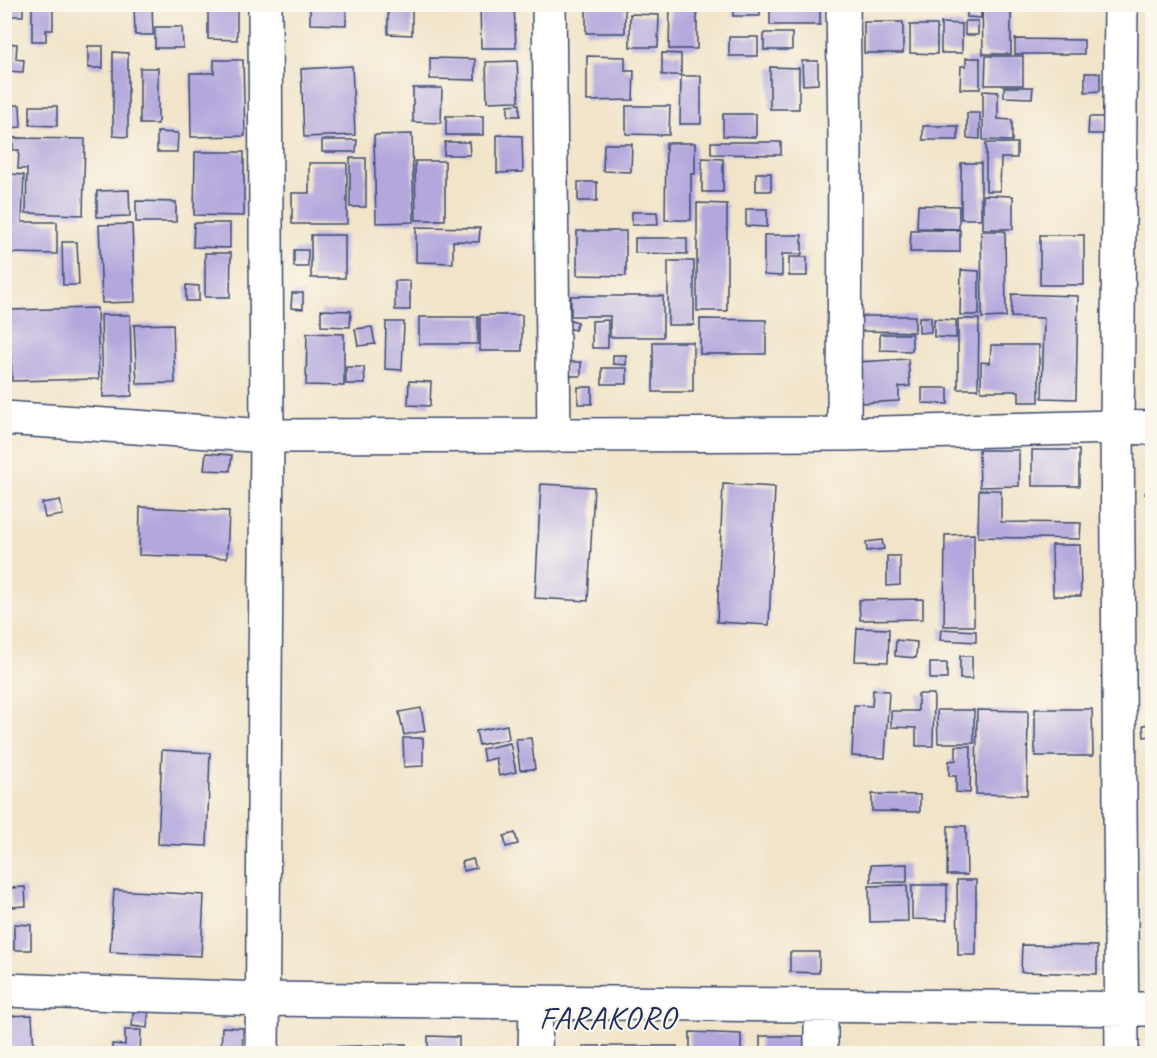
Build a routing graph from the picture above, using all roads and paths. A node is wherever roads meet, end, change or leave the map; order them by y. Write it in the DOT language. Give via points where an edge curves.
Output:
graph roads {
  1 [pos="266,4"];
  2 [pos="549,4"];
  3 [pos="843,4"];
  4 [pos="1121,4"];
  5 [pos="4,418"];
  6 [pos="1117,427"];
  7 [pos="1152,428"];
  8 [pos="844,434"];
  9 [pos="267,436"];
  10 [pos="554,436"];
  11 [pos="4,990"];
  12 [pos="263,999"];
  13 [pos="536,1002"];
  14 [pos="820,1006"];
  15 [pos="1137,1009"];
  16 [pos="262,1053"];
  17 [pos="535,1053"];
  18 [pos="821,1053"];
  19 [pos="1122,1053"];
  1 -- 9 [label="street"];
  2 -- 10 [label="street"];
  3 -- 8 [label="street"];
  4 -- 6 [label="street"];
  5 -- 9 [label="street"];
  6 -- 7 [label="street"];
  6 -- 8 [label="street"];
  6 -- 15 [label="street"];
  8 -- 10 [label="street"];
  9 -- 10 [label="street"];
  9 -- 12 [label="street"];
  11 -- 12 [label="street"];
  12 -- 13 [label="street"];
  12 -- 16 [label="street"];
  13 -- 14 [label="street"];
  13 -- 17 [label="street"];
  14 -- 15 [label="street"];
  14 -- 18 [label="street"];
  15 -- 19 [label="street"];
}
